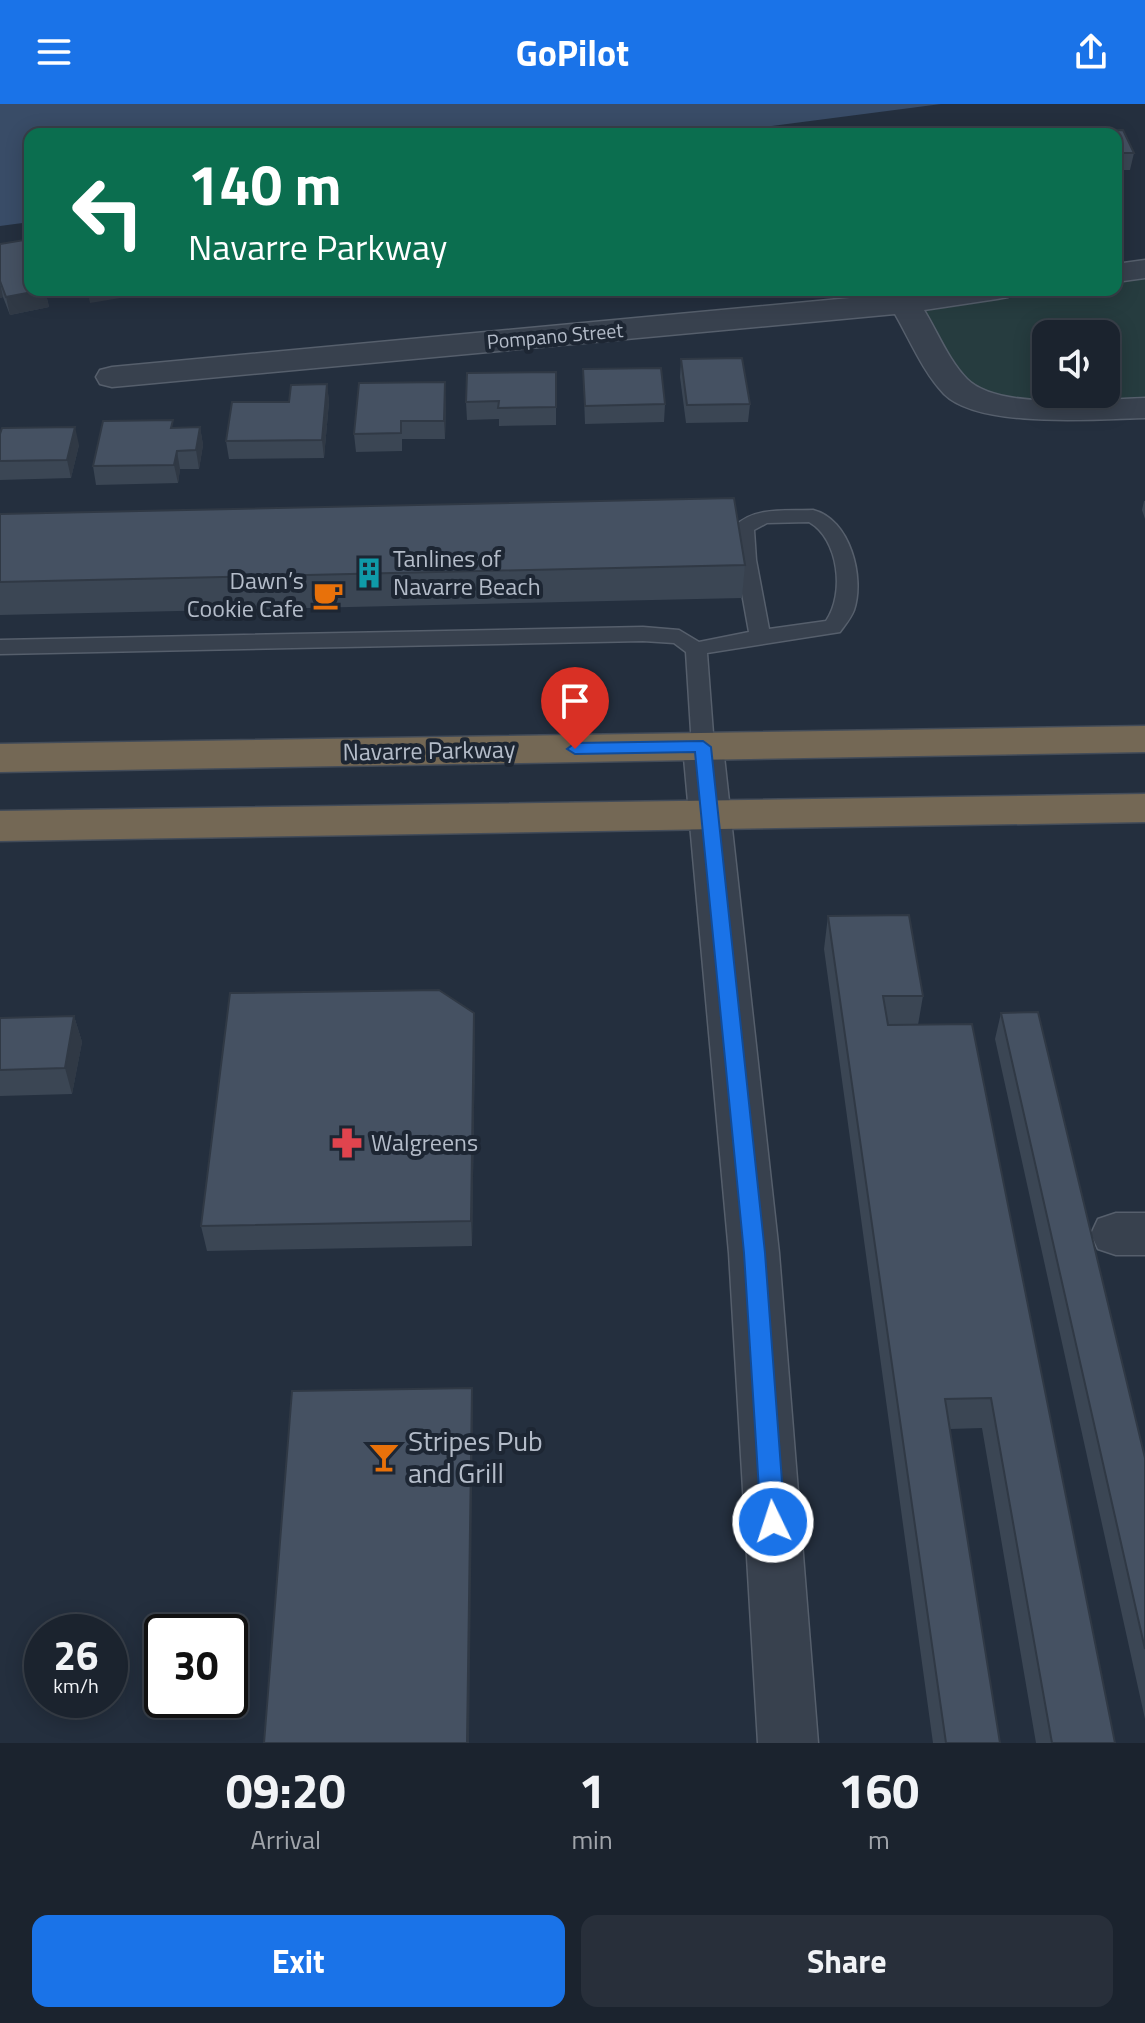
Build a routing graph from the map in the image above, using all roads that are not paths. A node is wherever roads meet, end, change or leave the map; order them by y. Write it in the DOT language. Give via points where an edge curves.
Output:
graph roads {
  1 [pos="1145,269"];
  2 [pos="1122,272"];
  3 [pos="957,296"];
  4 [pos="904,304"];
  5 [pos="112,377"];
  6 [pos="1145,408"];
  7 [pos="760,637"];
  8 [pos="0,647"];
  9 [pos="696,649"];
  10 [pos="1145,739"];
  11 [pos="703,747"];
  12 [pos="0,758"];
  13 [pos="1145,808"];
  14 [pos="710,814"];
  15 [pos="0,826"];
  16 [pos="788,1743"];
  1 -- 2 [label="street"];
  3 -- 4 [label="street, Pompano Street"];
  4 -- 5 [label="street, Pompano Street"];
  4 -- 6 [label="street" via="958,390 986,404 1025,409"];
  7 -- 7 [label="lane" via="833,627 843,612 848,587 841,552 830,526 813,516 763,517 744,527"];
  7 -- 9 [label="lane"];
  8 -- 9 [label="lane" via="643,634 679,637"];
  9 -- 11 [label="lane"];
  10 -- 11 [label="highway, Navarre Parkway"];
  11 -- 12 [label="highway, Navarre Parkway"];
  11 -- 14 [label="street"];
  13 -- 14 [label="highway"];
  14 -- 15 [label="highway"];
  14 -- 16 [label="street" via="754,1253"];
}
